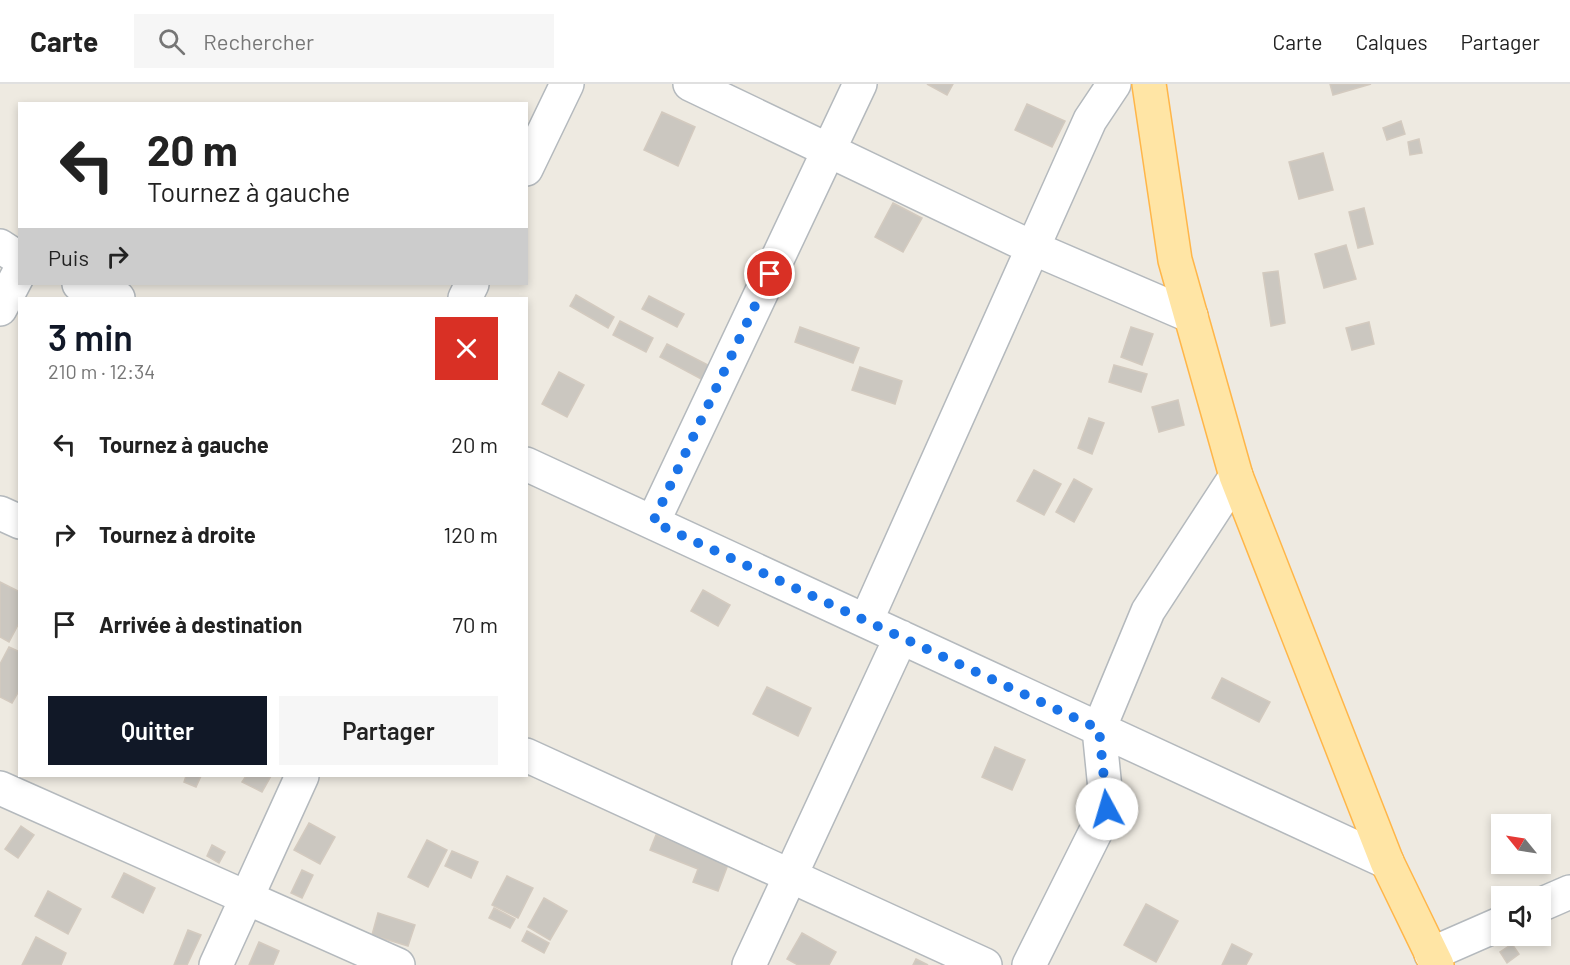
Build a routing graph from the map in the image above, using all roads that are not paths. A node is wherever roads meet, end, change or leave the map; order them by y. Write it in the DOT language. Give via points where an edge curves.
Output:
graph roads {
  1 [pos="567,84"];
  2 [pos="690,84"];
  3 [pos="860,84"];
  4 [pos="1114,84"];
  5 [pos="1149,84"];
  6 [pos="828,150"];
  7 [pos="528,165"];
  8 [pos="0,246"];
  9 [pos="1033,248"];
  10 [pos="18,258"];
  11 [pos="18,275"];
  12 [pos="82,285"];
  13 [pos="115,297"];
  14 [pos="0,309"];
  15 [pos="1191,316"];
  16 [pos="528,465"];
  17 [pos="1236,476"];
  18 [pos="0,513"];
  19 [pos="18,521"];
  20 [pos="653,522"];
  21 [pos="866,621"];
  22 [pos="901,637"];
  23 [pos="1099,729"];
  24 [pos="528,756"];
  25 [pos="302,777"];
  26 [pos="2,793"];
  27 [pos="1387,862"];
  28 [pos="790,876"];
  29 [pos="1570,892"];
  30 [pos="247,898"];
  31 [pos="1551,900"];
  32 [pos="1491,928"];
  33 [pos="1434,959"];
  34 [pos="216,965"];
  35 [pos="398,965"];
  36 [pos="749,965"];
  37 [pos="985,965"];
  38 [pos="1029,965"];
  1 -- 7 [label="street"];
  2 -- 6 [label="street"];
  3 -- 6 [label="street"];
  4 -- 9 [label="street" via="1090,120"];
  5 -- 15 [label="main road" via="1176,260"];
  6 -- 9 [label="street"];
  6 -- 20 [label="street"];
  8 -- 10 [label="street"];
  9 -- 15 [label="street"];
  9 -- 21 [label="street"];
  11 -- 14 [label="street"];
  12 -- 13 [label="street"];
  15 -- 17 [label="main road"];
  16 -- 20 [label="street"];
  17 -- 23 [label="street" via="1148,611"];
  17 -- 27 [label="main road"];
  18 -- 19 [label="street"];
  20 -- 21 [label="street"];
  21 -- 22 [label="street"];
  22 -- 23 [label="street"];
  22 -- 28 [label="street"];
  23 -- 27 [label="street"];
  23 -- 38 [label="street" via="1107,809"];
  24 -- 28 [label="street"];
  25 -- 30 [label="street"];
  26 -- 30 [label="street"];
  27 -- 33 [label="main road"];
  28 -- 36 [label="street"];
  28 -- 37 [label="street"];
  29 -- 31 [label="street"];
  30 -- 34 [label="street"];
  30 -- 35 [label="street"];
  32 -- 33 [label="street"];
}
